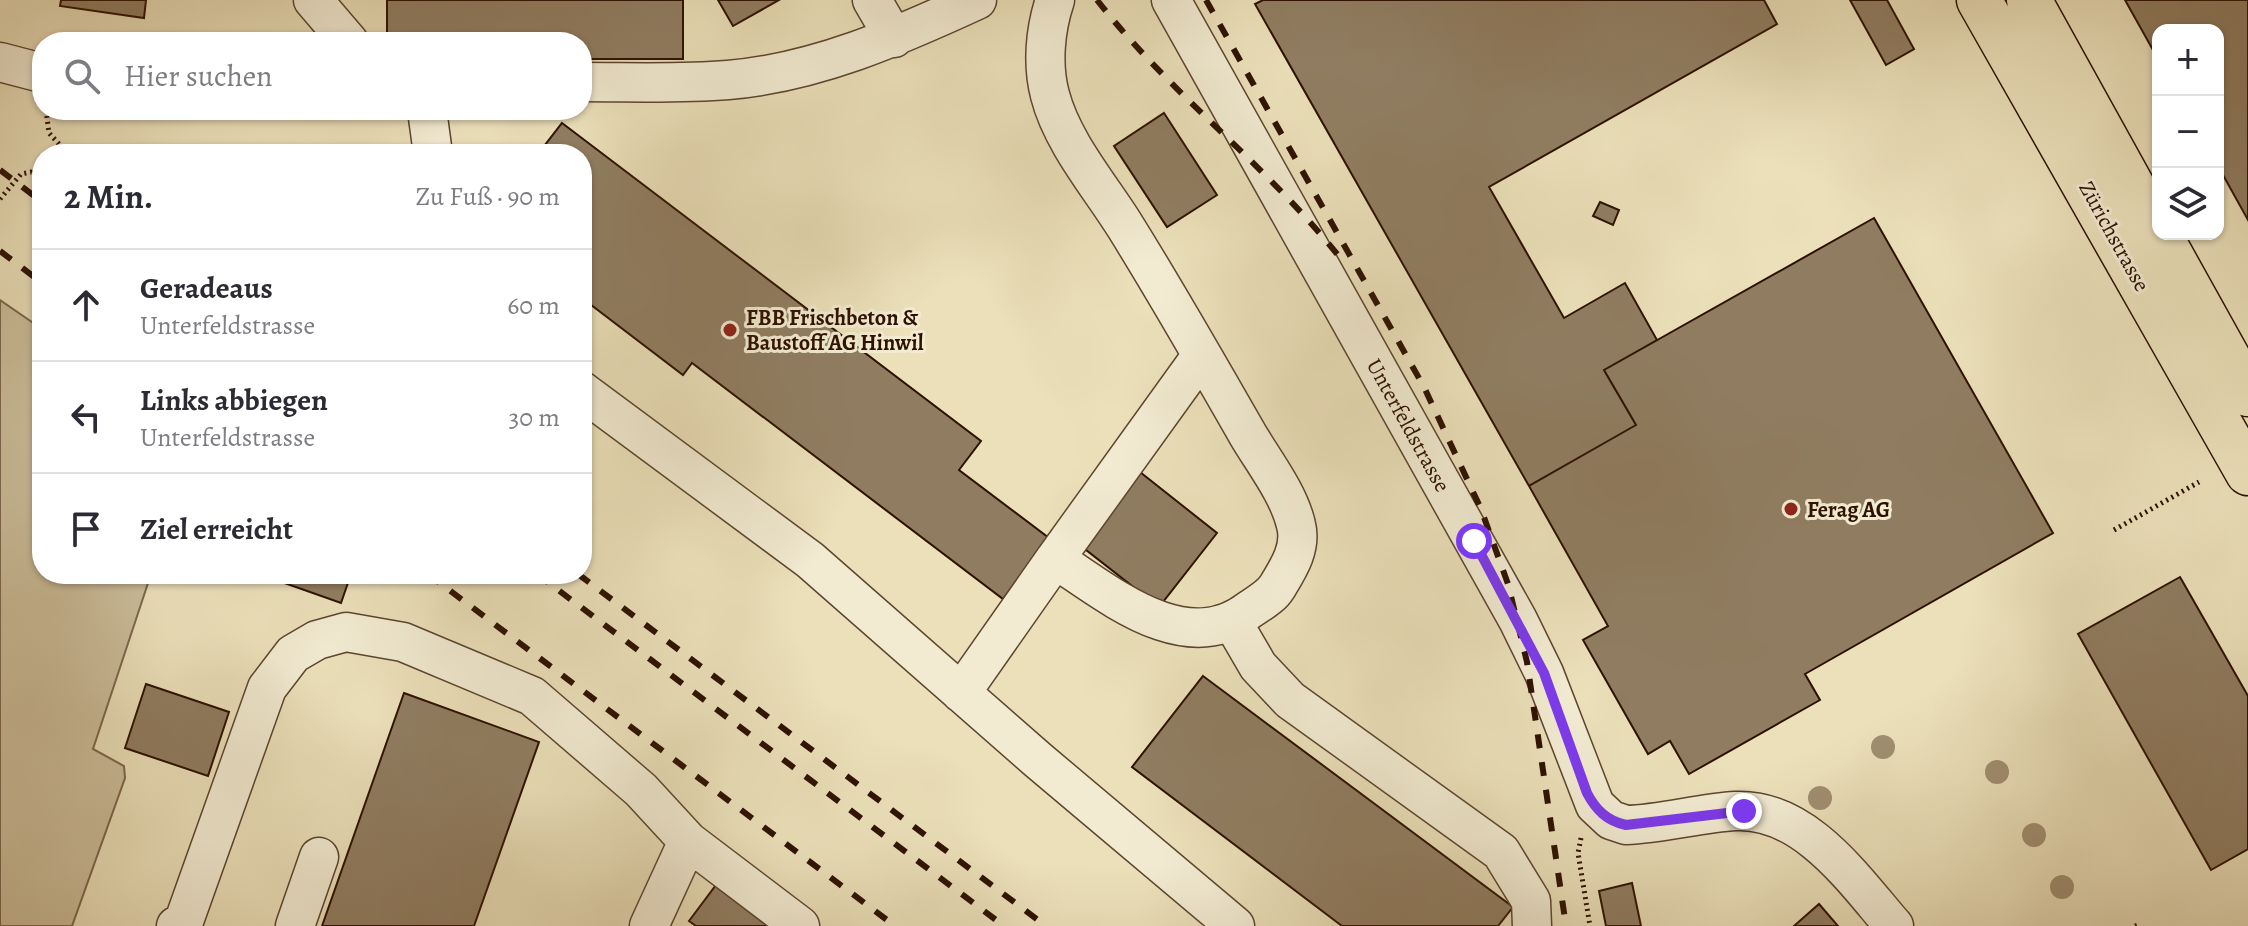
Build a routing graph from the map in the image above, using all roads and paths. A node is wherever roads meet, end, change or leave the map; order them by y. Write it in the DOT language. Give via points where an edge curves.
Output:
graph roads {
  1 [pos="313,0"];
  2 [pos="872,0"];
  3 [pos="977,0"];
  4 [pos="1055,0"];
  5 [pos="1171,0"];
  6 [pos="1979,0"];
  7 [pos="2029,0"];
  8 [pos="346,25"];
  9 [pos="894,38"];
  10 [pos="0,62"];
  11 [pos="32,70"];
  12 [pos="592,82"];
  13 [pos="47,120"];
  14 [pos="428,120"];
  15 [pos="59,144"];
  16 [pos="432,144"];
  17 [pos="32,172"];
  18 [pos="0,199"];
  19 [pos="2152,223"];
  20 [pos="2161,240"];
  21 [pos="1202,355"];
  22 [pos="2248,394"];
  23 [pos="592,398"];
  24 [pos="2248,473"];
  25 [pos="2199,482"];
  26 [pos="2114,530"];
  27 [pos="1055,559"];
  28 [pos="1233,623"];
  29 [pos="961,693"];
  30 [pos="1599,810"];
  31 [pos="688,841"];
  32 [pos="319,857"];
  33 [pos="176,926"];
  34 [pos="295,926"];
  35 [pos="649,926"];
  36 [pos="800,926"];
  37 [pos="1235,926"];
  38 [pos="1532,926"];
  39 [pos="1590,926"];
  40 [pos="1894,926"];
  1 -- 8 [label="street"];
  2 -- 9 [label="street"];
  3 -- 9 [label="street"];
  4 -- 21 [label="street" via="1047,73 1061,124"];
  5 -- 30 [label="street, Unterfeldstrasse" via="1518,620 1550,688 1587,793"];
  6 -- 24 [label="main road, Zürichstrasse"];
  7 -- 19 [label="main road, Zürichstrasse"];
  9 -- 12 [label="street" via="779,72 730,80"];
  10 -- 11 [label="street"];
  13 -- 15 [label="path" via="49,133"];
  14 -- 16 [label="street"];
  17 -- 18 [label="path" via="21,174"];
  20 -- 22 [label="main road, Zürichstrasse"];
  21 -- 27 [label="street"];
  21 -- 28 [label="street" via="1297,527 1294,558 1274,592"];
  23 -- 29 [label="street" via="810,560"];
  25 -- 26 [label="path"];
  27 -- 28 [label="street" via="1143,615 1183,628"];
  27 -- 29 [label="street"];
  28 -- 38 [label="street" via="1258,666 1290,700 1501,852 1531,901"];
  29 -- 37 [label="street"];
  30 -- 39 [label="path" via="1578,847"];
  30 -- 40 [label="street" via="1626,825 1732,812 1774,819 1829,853"];
  31 -- 33 [label="street" via="641,790 532,696 403,642 346,632 293,654 267,688 184,921"];
  31 -- 35 [label="street"];
  31 -- 36 [label="street"];
  32 -- 34 [label="street"];
}
